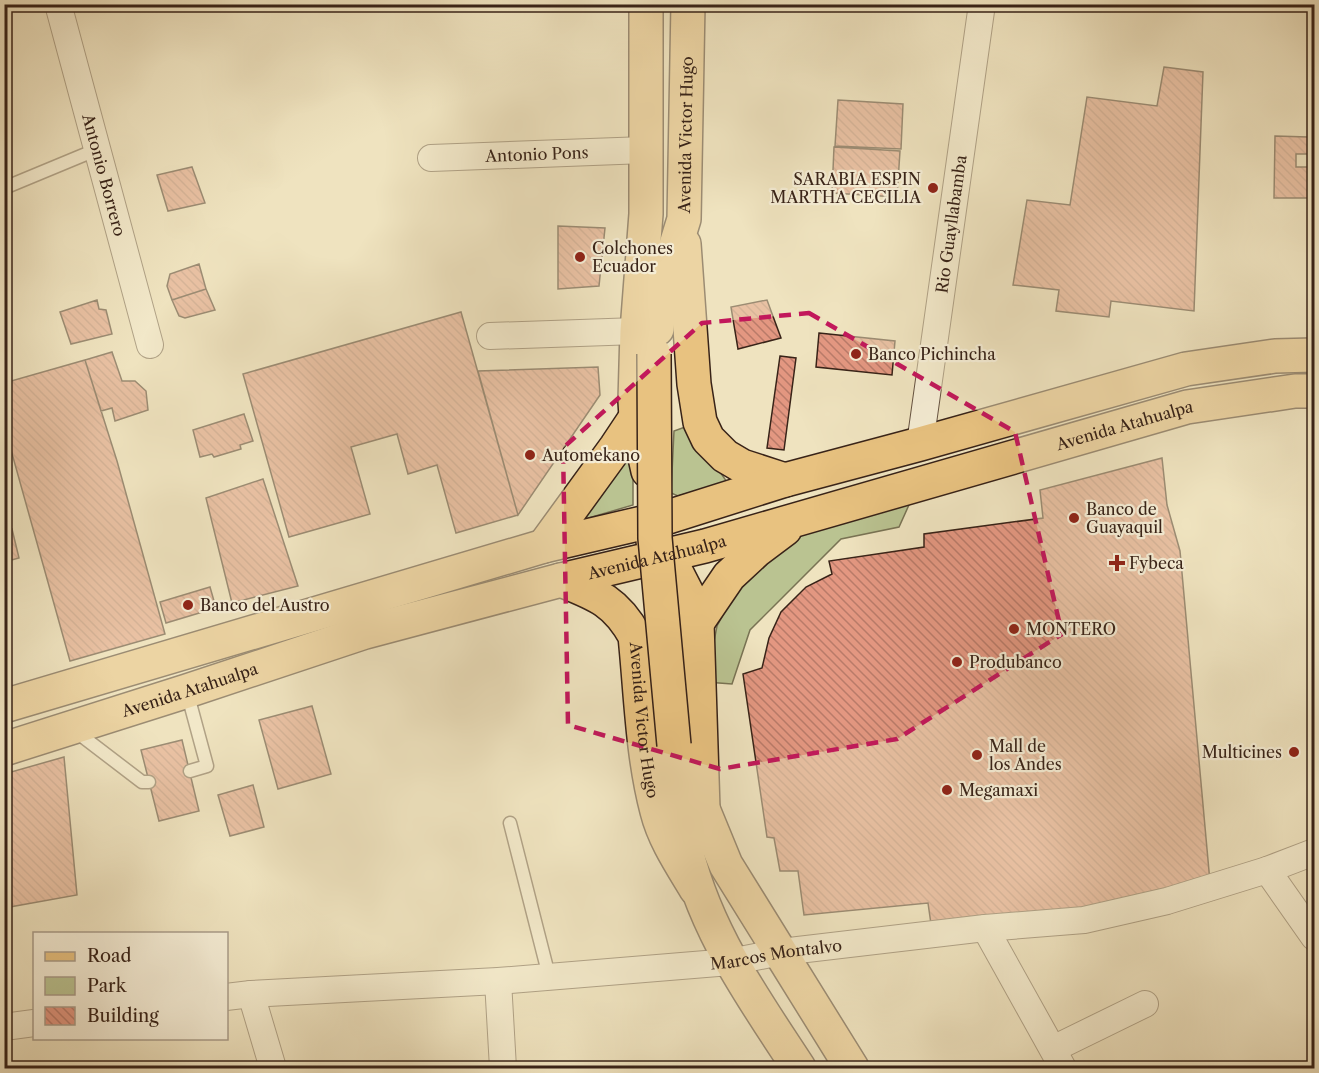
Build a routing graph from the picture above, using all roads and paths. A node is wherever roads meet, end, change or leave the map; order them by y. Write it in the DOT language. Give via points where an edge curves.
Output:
graph roads {
  1 [pos="58,4"];
  2 [pos="646,4"];
  3 [pos="688,4"];
  4 [pos="982,4"];
  5 [pos="98,149"];
  6 [pos="645,150"];
  7 [pos="431,158"];
  8 [pos="4,188"];
  9 [pos="646,214"];
  10 [pos="683,224"];
  11 [pos="660,297"];
  12 [pos="490,336"];
  13 [pos="646,343"];
  14 [pos="150,345"];
  15 [pos="1314,355"];
  16 [pos="694,384"];
  17 [pos="1314,391"];
  18 [pos="635,409"];
  19 [pos="920,444"];
  20 [pos="785,480"];
  21 [pos="668,517"];
  22 [pos="800,518"];
  23 [pos="633,526"];
  24 [pos="544,546"];
  25 [pos="705,546"];
  26 [pos="668,556"];
  27 [pos="561,580"];
  28 [pos="697,633"];
  29 [pos="635,636"];
  30 [pos="187,692"];
  31 [pos="4,706"];
  32 [pos="71,728"];
  33 [pos="4,749"];
  34 [pos="676,761"];
  35 [pos="189,771"];
  36 [pos="149,782"];
  37 [pos="704,809"];
  38 [pos="510,823"];
  39 [pos="1314,852"];
  40 [pos="1267,870"];
  41 [pos="696,889"];
  42 [pos="984,928"];
  43 [pos="1314,937"];
  44 [pos="781,952"];
  45 [pos="730,962"];
  46 [pos="549,976"];
  47 [pos="498,981"];
  48 [pos="239,996"];
  49 [pos="1145,1004"];
  50 [pos="33,1023"];
  51 [pos="4,1027"];
  52 [pos="1058,1059"];
  53 [pos="273,1068"];
  54 [pos="502,1068"];
  55 [pos="799,1068"];
  56 [pos="852,1068"];
  1 -- 5 [label="street, Antonio Borrero"];
  2 -- 6 [label="main road, Avenida Victor Hugo"];
  3 -- 10 [label="main road, Avenida Victor Hugo"];
  4 -- 19 [label="street, Rio Guayllabamba"];
  5 -- 8 [label="lane"];
  5 -- 14 [label="street, Antonio Borrero"];
  6 -- 7 [label="street, Antonio Pons"];
  6 -- 9 [label="main road, Avenida Victor Hugo"];
  9 -- 11 [label="main road, Avenida Victor Hugo"];
  9 -- 13 [label="main road, Avenida Victor Hugo"];
  10 -- 11 [label="main road, Avenida Victor Hugo"];
  10 -- 16 [label="main road"];
  11 -- 13 [label="main road, Avenida Victor Hugo"];
  12 -- 13 [label="street"];
  13 -- 18 [label="main road, Avenida Victor Hugo"];
  13 -- 34 [label="main road, Avenida Victor Hugo, bridge" via="655,538"];
  15 -- 19 [label="main road" via="1275,356 1186,369"];
  16 -- 18 [label="main road" via="674,406"];
  16 -- 20 [label="main road" via="700,422 708,439 724,456"];
  17 -- 22 [label="main road, Avenida Atahualpa" via="1295,390 1187,406"];
  18 -- 21 [label="main road, Avenida Victor Hugo" via="651,480"];
  18 -- 24 [label="main road" via="616,447"];
  19 -- 20 [label="main road"];
  20 -- 21 [label="main road"];
  21 -- 23 [label="main road"];
  21 -- 25 [label="main road" via="678,529"];
  22 -- 25 [label="main road, Avenida Atahualpa"];
  22 -- 28 [label="main road" via="729,576"];
  23 -- 24 [label="main road"];
  23 -- 26 [label="main road, Avenida Victor Hugo"];
  24 -- 31 [label="main road"];
  25 -- 26 [label="main road, Avenida Atahualpa"];
  26 -- 27 [label="main road, Avenida Atahualpa"];
  26 -- 28 [label="main road, Avenida Victor Hugo" via="690,599"];
  27 -- 29 [label="main road, Avenida Victor Hugo" via="613,605"];
  27 -- 30 [label="main road, Avenida Atahualpa" via="365,632"];
  28 -- 29 [label="main road" via="661,623"];
  28 -- 37 [label="main road, Avenida Victor Hugo"];
  29 -- 41 [label="main road, Avenida Victor Hugo" via="647,759 657,812 669,844"];
  30 -- 32 [label="main road, Avenida Atahualpa"];
  30 -- 35 [label="lane" via="207,766"];
  32 -- 33 [label="main road, Avenida Atahualpa"];
  32 -- 36 [label="lane" via="142,782"];
  34 -- 37 [label="main road, Avenida Victor Hugo"];
  34 -- 41 [label="main road, Avenida Victor Hugo" via="677,805"];
  37 -- 44 [label="main road, Avenida Victor Hugo" via="726,865"];
  38 -- 46 [label="lane"];
  39 -- 40 [label="street, Marcos Montalvo"];
  40 -- 42 [label="street, Marcos Montalvo" via="1167,901 1084,920"];
  40 -- 43 [label="street"];
  41 -- 45 [label="main road, Avenida Victor Hugo"];
  42 -- 44 [label="street, Marcos Montalvo"];
  42 -- 52 [label="street"];
  44 -- 45 [label="street, Marcos Montalvo"];
  44 -- 56 [label="main road, Avenida Victor Hugo"];
  45 -- 46 [label="street, Marcos Montalvo"];
  45 -- 55 [label="main road, Avenida Victor Hugo"];
  46 -- 47 [label="street, Marcos Montalvo"];
  47 -- 48 [label="street, Marcos Montalvo"];
  47 -- 54 [label="street"];
  48 -- 53 [label="street"];
  49 -- 52 [label="street"];
  50 -- 51 [label="street"];
}
